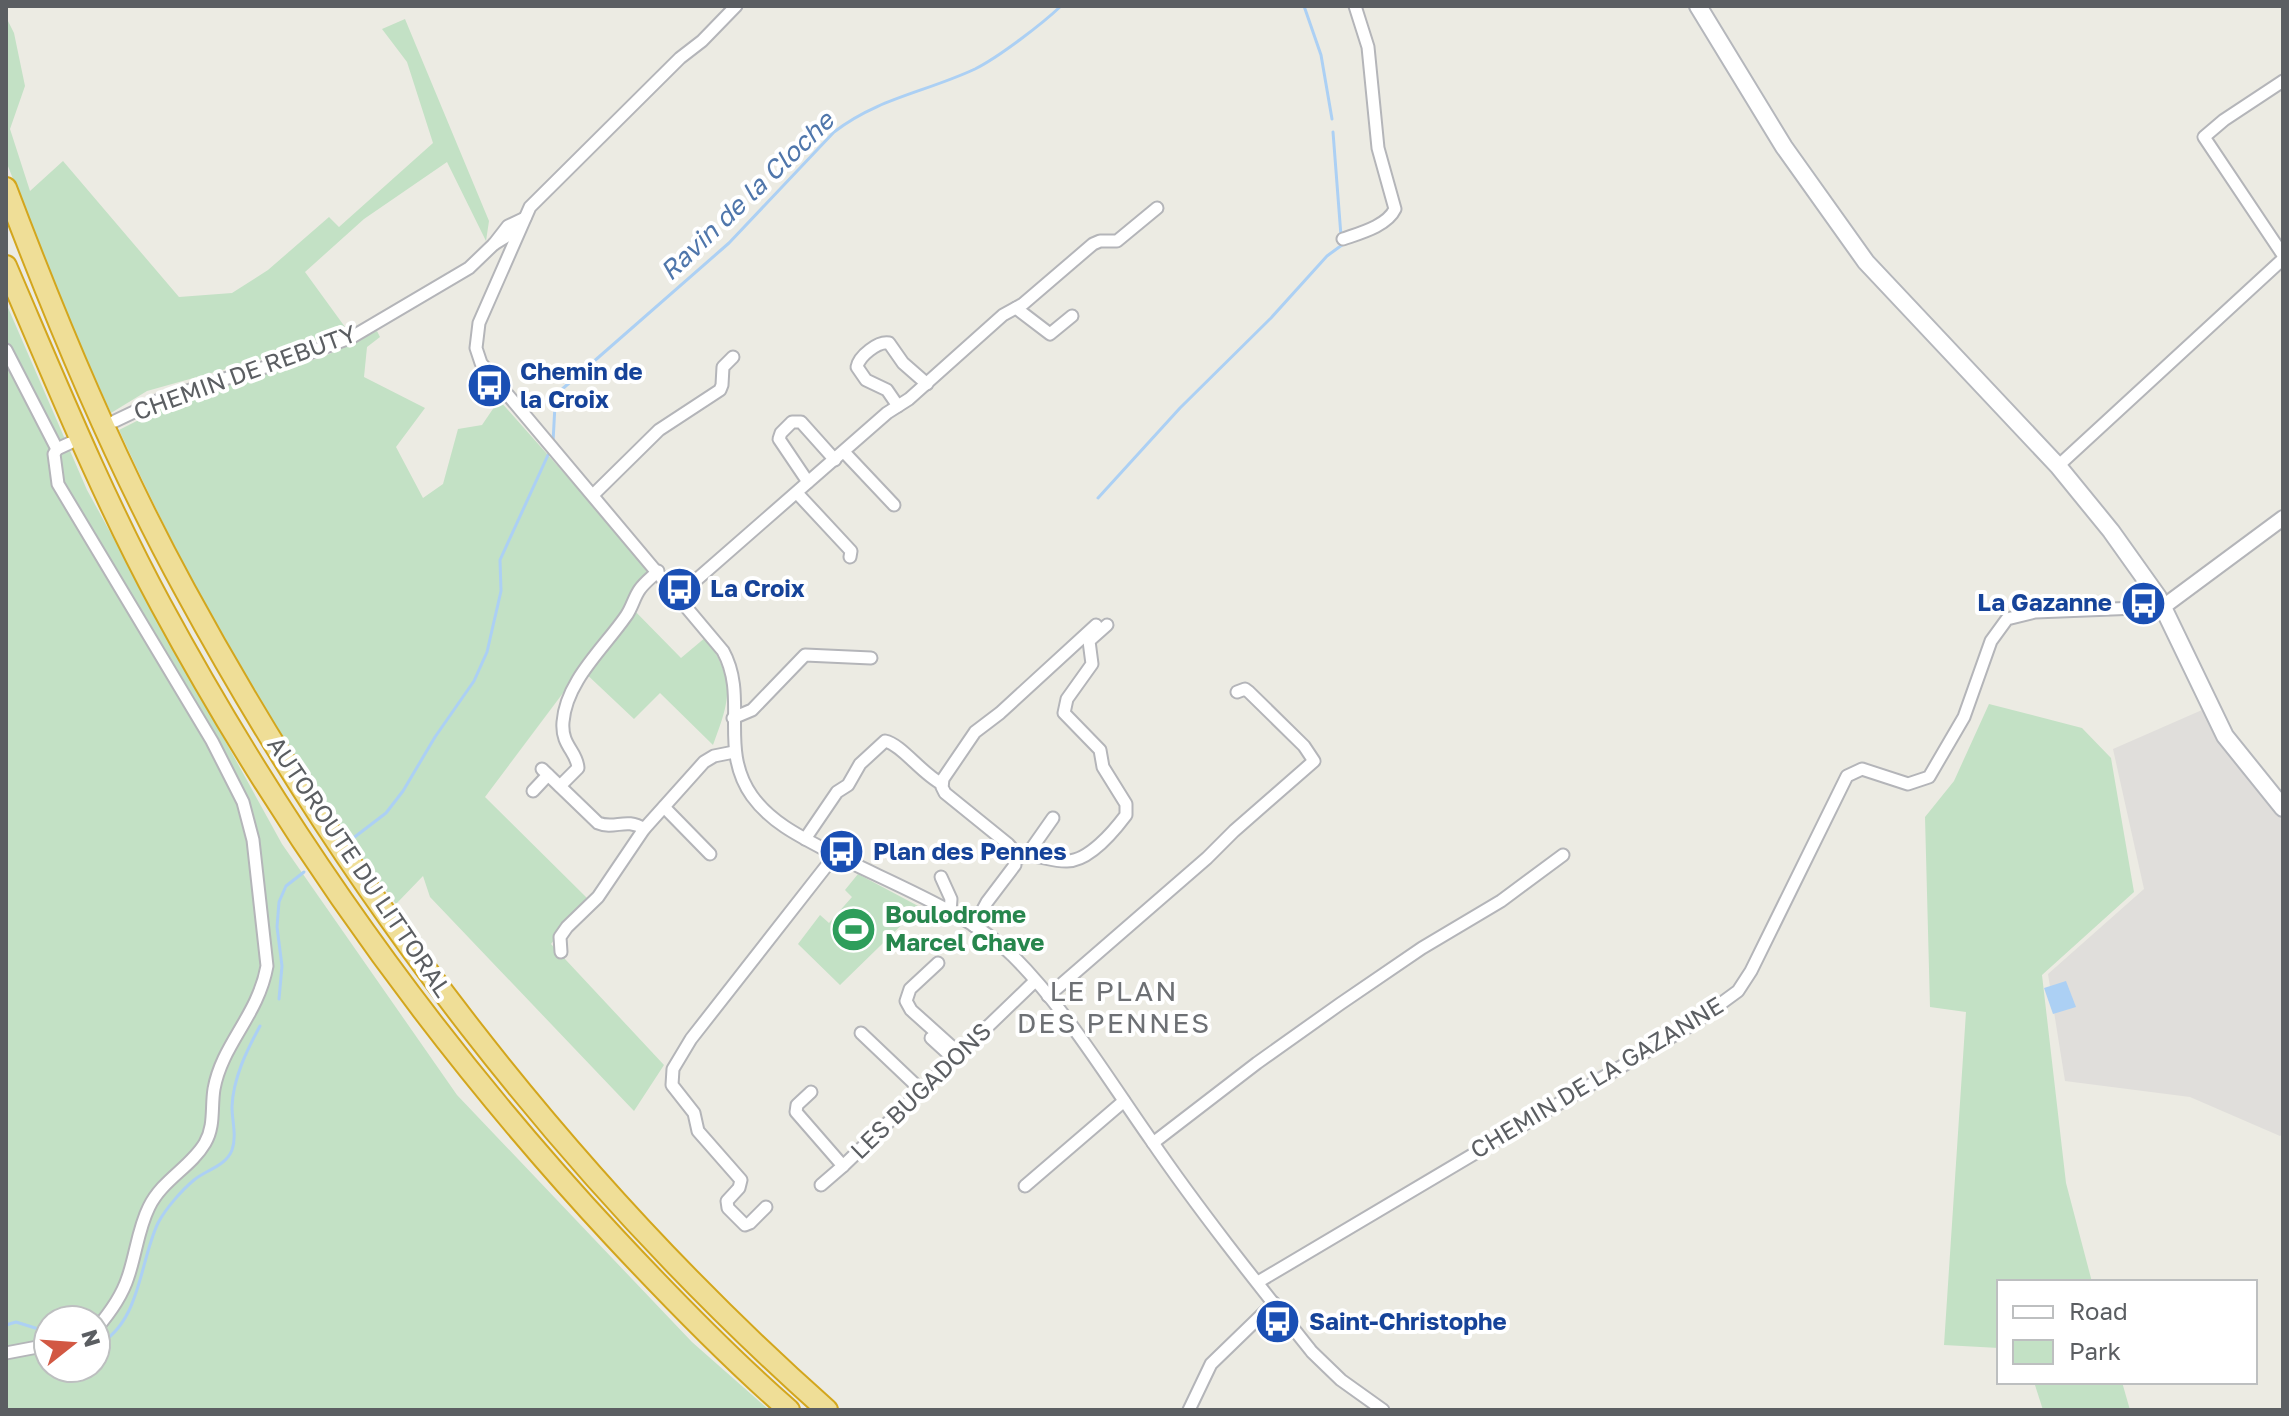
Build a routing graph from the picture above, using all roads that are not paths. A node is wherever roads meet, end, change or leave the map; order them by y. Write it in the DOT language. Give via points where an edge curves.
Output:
graph roads {
  1 [pos="736,6"];
  2 [pos="1355,6"];
  3 [pos="1698,6"];
  4 [pos="2283,81"];
  5 [pos="6,188"];
  6 [pos="1157,208"];
  7 [pos="525,218"];
  8 [pos="518,232"];
  9 [pos="1343,239"];
  10 [pos="494,244"];
  11 [pos="2283,257"];
  12 [pos="6,266"];
  13 [pos="1016,308"];
  14 [pos="1072,316"];
  15 [pos="6,350"];
  16 [pos="733,357"];
  17 [pos="927,384"];
  18 [pos="898,406"];
  19 [pos="115,421"];
  20 [pos="70,443"];
  21 [pos="57,449"];
  22 [pos="839,456"];
  23 [pos="2058,466"];
  24 [pos="808,482"];
  25 [pos="797,493"];
  26 [pos="593,495"];
  27 [pos="894,505"];
  28 [pos="2283,518"];
  29 [pos="850,557"];
  30 [pos="658,571"];
  31 [pos="679,595"];
  32 [pos="2163,607"];
  33 [pos="871,658"];
  34 [pos="1237,692"];
  35 [pos="733,718"];
  36 [pos="734,752"];
  37 [pos="942,784"];
  38 [pos="560,786"];
  39 [pos="533,791"];
  40 [pos="664,807"];
  41 [pos="2283,808"];
  42 [pos="1053,818"];
  43 [pos="644,829"];
  44 [pos="805,839"];
  45 [pos="710,854"];
  46 [pos="835,855"];
  47 [pos="1563,855"];
  48 [pos="1021,856"];
  49 [pos="941,877"];
  50 [pos="950,912"];
  51 [pos="974,926"];
  52 [pos="561,952"];
  53 [pos="938,963"];
  54 [pos="1035,981"];
  55 [pos="1048,996"];
  56 [pos="899,1007"];
  57 [pos="861,1033"];
  58 [pos="957,1057"];
  59 [pos="922,1091"];
  60 [pos="811,1092"];
  61 [pos="1124,1101"];
  62 [pos="1153,1143"];
  63 [pos="843,1166"];
  64 [pos="821,1185"];
  65 [pos="1025,1186"];
  66 [pos="766,1207"];
  67 [pos="1258,1282"];
  68 [pos="1274,1303"];
  69 [pos="112,1305"];
  70 [pos="32,1348"];
  71 [pos="6,1353"];
  72 [pos="789,1410"];
  73 [pos="827,1410"];
  74 [pos="1189,1410"];
  75 [pos="1383,1410"];
  1 -- 7 [label="street, CHEMIN DE REBUTY" via="535,199"];
  2 -- 9 [label="street" via="1368,47 1379,155 1395,209 1384,221"];
  3 -- 23 [label="main road" via="1784,147 1866,262"];
  4 -- 11 [label="street" via="2204,137"];
  5 -- 73 [label="highway, AUTOROUTE DU LITTORAL" via="103,423 184,589 328,830 441,989 574,1154 723,1312"];
  6 -- 13 [label="street" via="1117,241 1093,244"];
  7 -- 8 [label="street"];
  7 -- 10 [label="street, CHEMIN DE REBUTY" via="508,226"];
  8 -- 10 [label="street, CHEMIN DE REBUTY"];
  8 -- 26 [label="street" via="479,323 477,353 488,374"];
  10 -- 19 [label="street, CHEMIN DE REBUTY" via="469,268 352,337 157,401"];
  11 -- 23 [label="street"];
  12 -- 72 [label="highway, AUTOROUTE DU LITTORAL" via="77,432 160,603 314,859 418,1006 557,1175 696,1323"];
  13 -- 14 [label="street" via="1050,334"];
  13 -- 17 [label="street"];
  15 -- 21 [label="street"];
  16 -- 26 [label="street" via="723,367 720,390 659,430"];
  17 -- 18 [label="street"];
  17 -- 18 [label="street" via="889,343 880,343 857,367 866,380 887,390"];
  18 -- 22 [label="street"];
  20 -- 21 [label="street"];
  21 -- 69 [label="street" via="58,484 243,802 253,840 267,966 254,1009 218,1072 210,1134 148,1207 123,1289"];
  22 -- 24 [label="street"];
  22 -- 24 [label="street" via="801,422 792,422 779,439"];
  22 -- 27 [label="street"];
  23 -- 32 [label="main road"];
  24 -- 25 [label="street"];
  25 -- 29 [label="street" via="851,551"];
  25 -- 31 [label="street"];
  26 -- 30 [label="street"];
  28 -- 32 [label="street"];
  30 -- 31 [label="street"];
  30 -- 38 [label="street" via="640,589 573,689 563,730 578,765"];
  31 -- 35 [label="street" via="728,659 734,677"];
  32 -- 41 [label="main road" via="2225,736"];
  32 -- 67 [label="street, CHEMIN DE LA GAZANNE" via="2035,612 2007,619 1991,641 1964,717 1929,777 1908,784 1862,769 1847,776 1738,991 1693,1024"];
  33 -- 35 [label="street" via="805,655 747,714"];
  34 -- 55 [label="street" via="1249,692 1314,761"];
  35 -- 36 [label="street"];
  36 -- 40 [label="street" via="704,762"];
  36 -- 44 [label="street" via="755,800"];
  37 -- 44 [label="street" via="885,741 837,792"];
  37 -- 48 [label="street" via="945,793"];
  37 -- 48 [label="street" via="975,732 1101,625 1089,641 1092,664 1067,699 1064,713 1097,745 1103,767 1126,804 1126,815 1090,852 1073,861"];
  38 -- 39 [label="street" via="545,772"];
  38 -- 43 [label="street" via="601,825 631,822"];
  40 -- 43 [label="street"];
  40 -- 45 [label="street"];
  42 -- 48 [label="street"];
  43 -- 52 [label="street" via="598,897 563,932"];
  44 -- 46 [label="street"];
  46 -- 50 [label="street"];
  46 -- 66 [label="street" via="691,1039 671,1077 695,1116 698,1131 741,1180 728,1208 745,1225"];
  47 -- 62 [label="street" via="1340,1004"];
  48 -- 51 [label="street"];
  49 -- 50 [label="street" via="951,899"];
  50 -- 51 [label="street"];
  51 -- 54 [label="street" via="1000,944"];
  53 -- 58 [label="street" via="910,989 906,1001"];
  54 -- 55 [label="street"];
  54 -- 58 [label="street, LES BUGADONS"];
  55 -- 61 [label="street"];
  56 -- 58 [label="street"];
  57 -- 59 [label="street"];
  58 -- 59 [label="street, LES BUGADONS"];
  59 -- 63 [label="street, LES BUGADONS"];
  60 -- 63 [label="street, LES BUGADONS" via="796,1112"];
  61 -- 62 [label="street"];
  61 -- 65 [label="street"];
  62 -- 67 [label="street"];
  63 -- 64 [label="street"];
  67 -- 68 [label="street"];
  68 -- 74 [label="street" via="1211,1364"];
  68 -- 75 [label="street" via="1327,1367"];
  70 -- 71 [label="street"];
}
